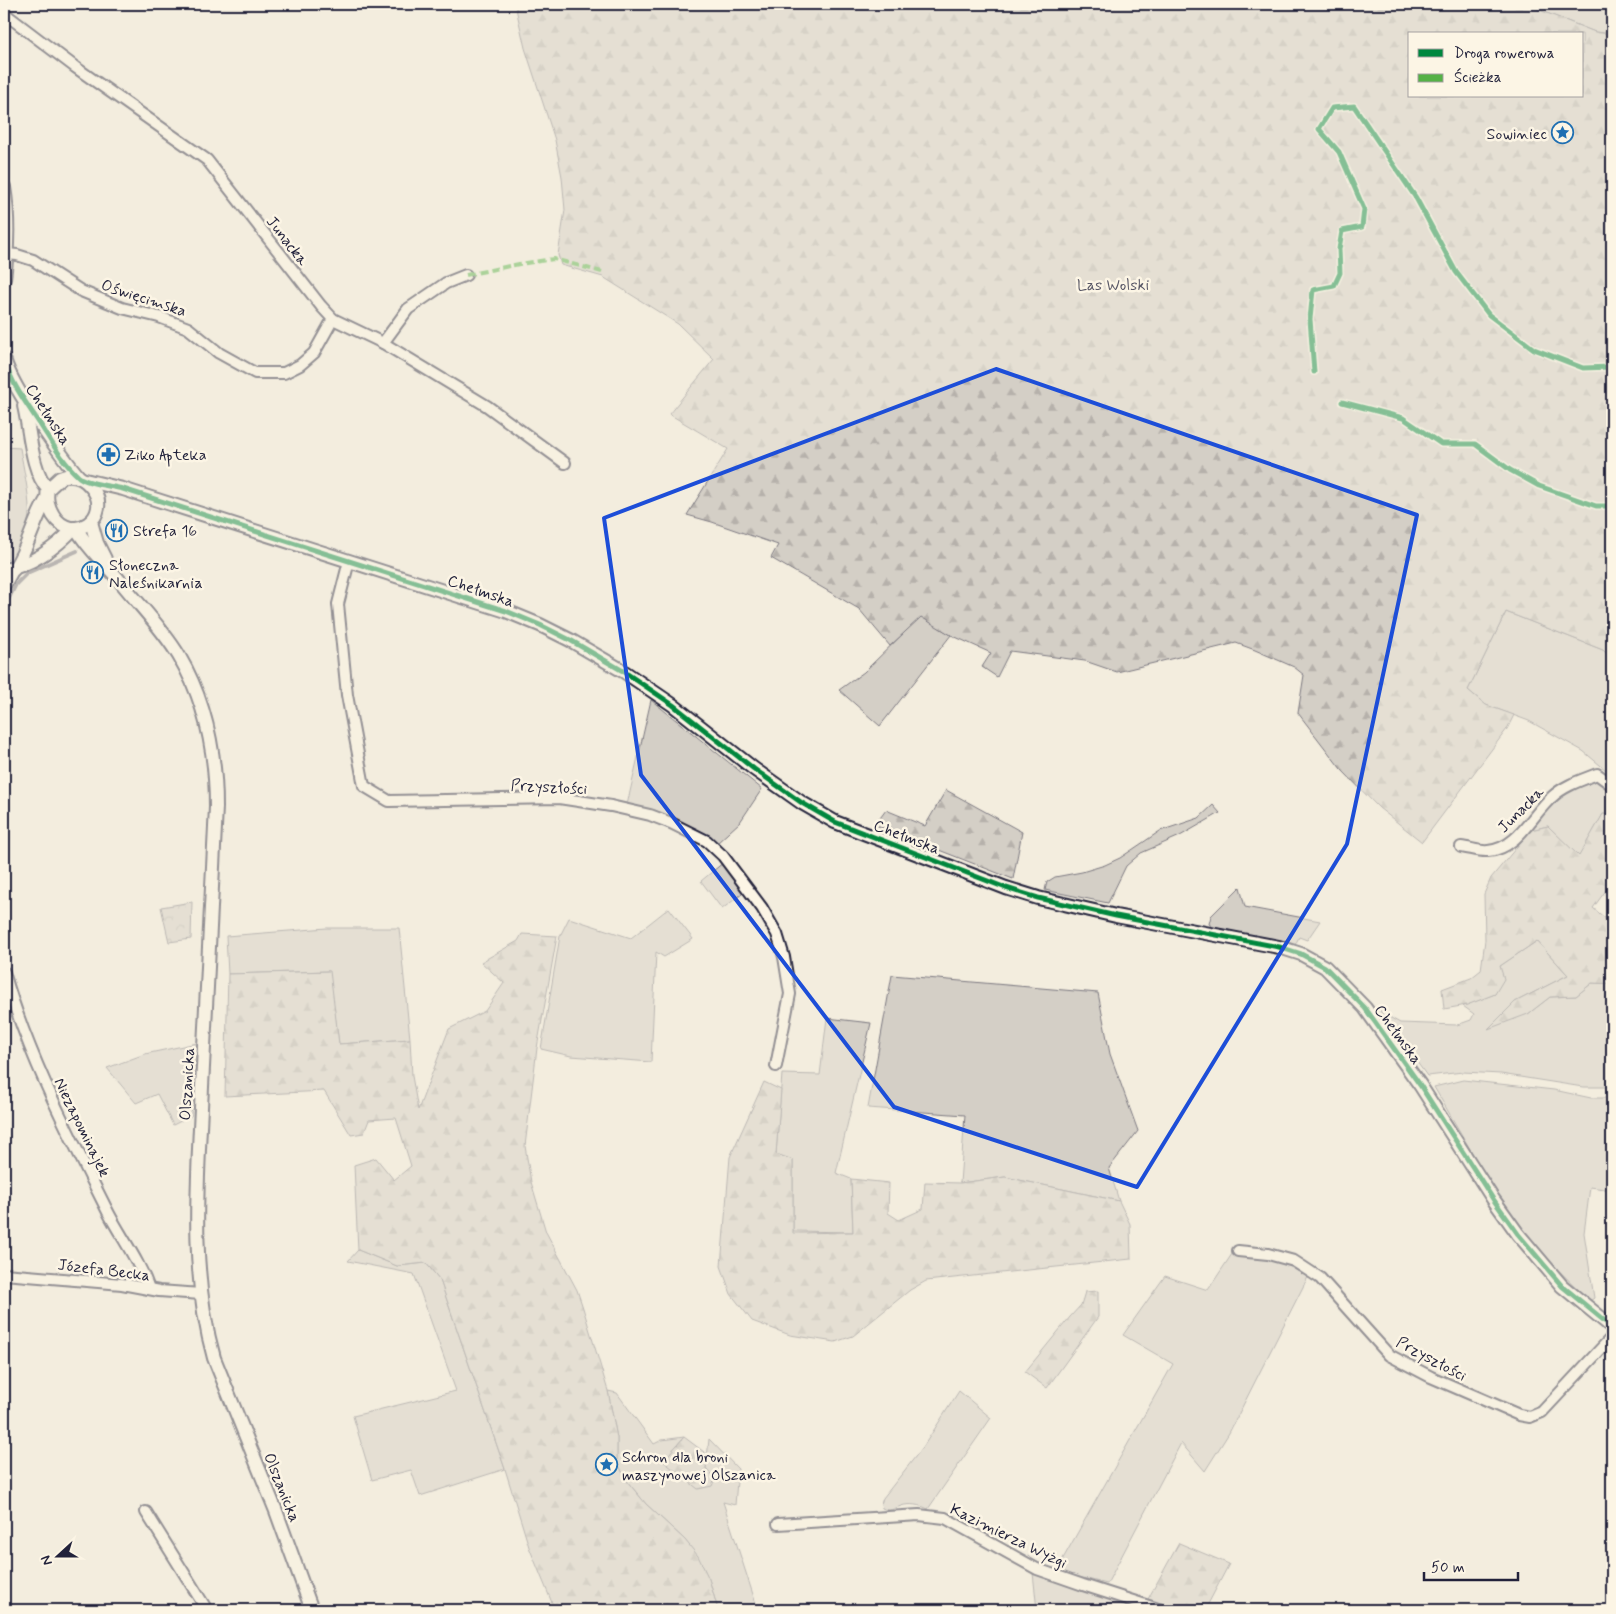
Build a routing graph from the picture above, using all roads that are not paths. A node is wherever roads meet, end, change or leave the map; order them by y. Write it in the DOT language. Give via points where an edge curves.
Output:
graph roads {
  1 [pos="4,12"];
  2 [pos="4,187"];
  3 [pos="7,254"];
  4 [pos="466,275"];
  5 [pos="4,279"];
  6 [pos="333,319"];
  7 [pos="383,343"];
  8 [pos="4,360"];
  9 [pos="22,396"];
  10 [pos="565,463"];
  11 [pos="82,479"];
  12 [pos="123,489"];
  13 [pos="48,494"];
  14 [pos="97,508"];
  15 [pos="91,522"];
  16 [pos="75,528"];
  17 [pos="349,561"];
  18 [pos="9,570"];
  19 [pos="111,570"];
  20 [pos="4,587"];
  21 [pos="1612,785"];
  22 [pos="1462,847"];
  23 [pos="4,972"];
  24 [pos="776,1066"];
  25 [pos="1238,1251"];
  26 [pos="4,1274"];
  27 [pos="149,1289"];
  28 [pos="201,1294"];
  29 [pos="1612,1327"];
  30 [pos="1612,1337"];
  31 [pos="146,1512"];
  32 [pos="778,1524"];
  33 [pos="207,1610"];
  34 [pos="312,1610"];
  35 [pos="1161,1610"];
  1 -- 6 [label="street, Junacka" via="75,67 207,160"];
  2 -- 3 [label="street"];
  3 -- 5 [label="street"];
  3 -- 6 [label="street, Oświęcimska" via="33,260 81,291 122,308 188,328 219,353 255,372 284,373 300,365 314,354"];
  4 -- 7 [label="street" via="446,283 408,309"];
  6 -- 7 [label="street, Junacka"];
  7 -- 10 [label="street, Junacka" via="486,406"];
  8 -- 9 [label="street, Chełmska"];
  9 -- 11 [label="street, Chełmska" via="58,453"];
  9 -- 13 [label="street, Chełmska" via="37,470"];
  11 -- 12 [label="street, Chełmska"];
  11 -- 13 [label="street" via="72,476 60,478"];
  11 -- 14 [label="street" via="97,495"];
  12 -- 14 [label="street" via="104,497"];
  12 -- 17 [label="street, Chełmska"];
  13 -- 16 [label="street" via="48,507 56,518 61,524"];
  13 -- 18 [label="street" via="22,558"];
  14 -- 15 [label="street"];
  15 -- 16 [label="street"];
  15 -- 19 [label="street, Olszanicka" via="97,543"];
  16 -- 18 [label="street" via="48,551"];
  16 -- 19 [label="street, Olszanicka"];
  17 -- 24 [label="street, Przyszłości" via="338,604 347,694 364,786 388,801 559,798 611,806 657,818 708,841 762,908 777,934 784,957 790,994"];
  17 -- 29 [label="street, Chełmska" via="506,611 570,640 673,704 770,780 835,822 1030,896 1279,947 1325,967 1381,1029 1493,1199 1530,1249 1562,1286"];
  18 -- 20 [label="street"];
  19 -- 28 [label="street, Olszanicka" via="178,656 200,700 213,755 216,807 197,1202"];
  21 -- 22 [label="street, Junacka" via="1597,774 1552,796 1510,842 1496,850"];
  23 -- 27 [label="street, Niezapominajek" via="44,1080"];
  25 -- 30 [label="street, Przyszłości" via="1294,1261 1320,1278 1389,1355 1519,1415 1542,1412"];
  26 -- 27 [label="street, Józefa Becka"];
  27 -- 28 [label="street, Józefa Becka"];
  28 -- 34 [label="street, Olszanicka" via="214,1358"];
  31 -- 33 [label="street"];
  32 -- 35 [label="street, Kazimierza Wyżgi" via="919,1514 945,1518 1037,1569"];
}
